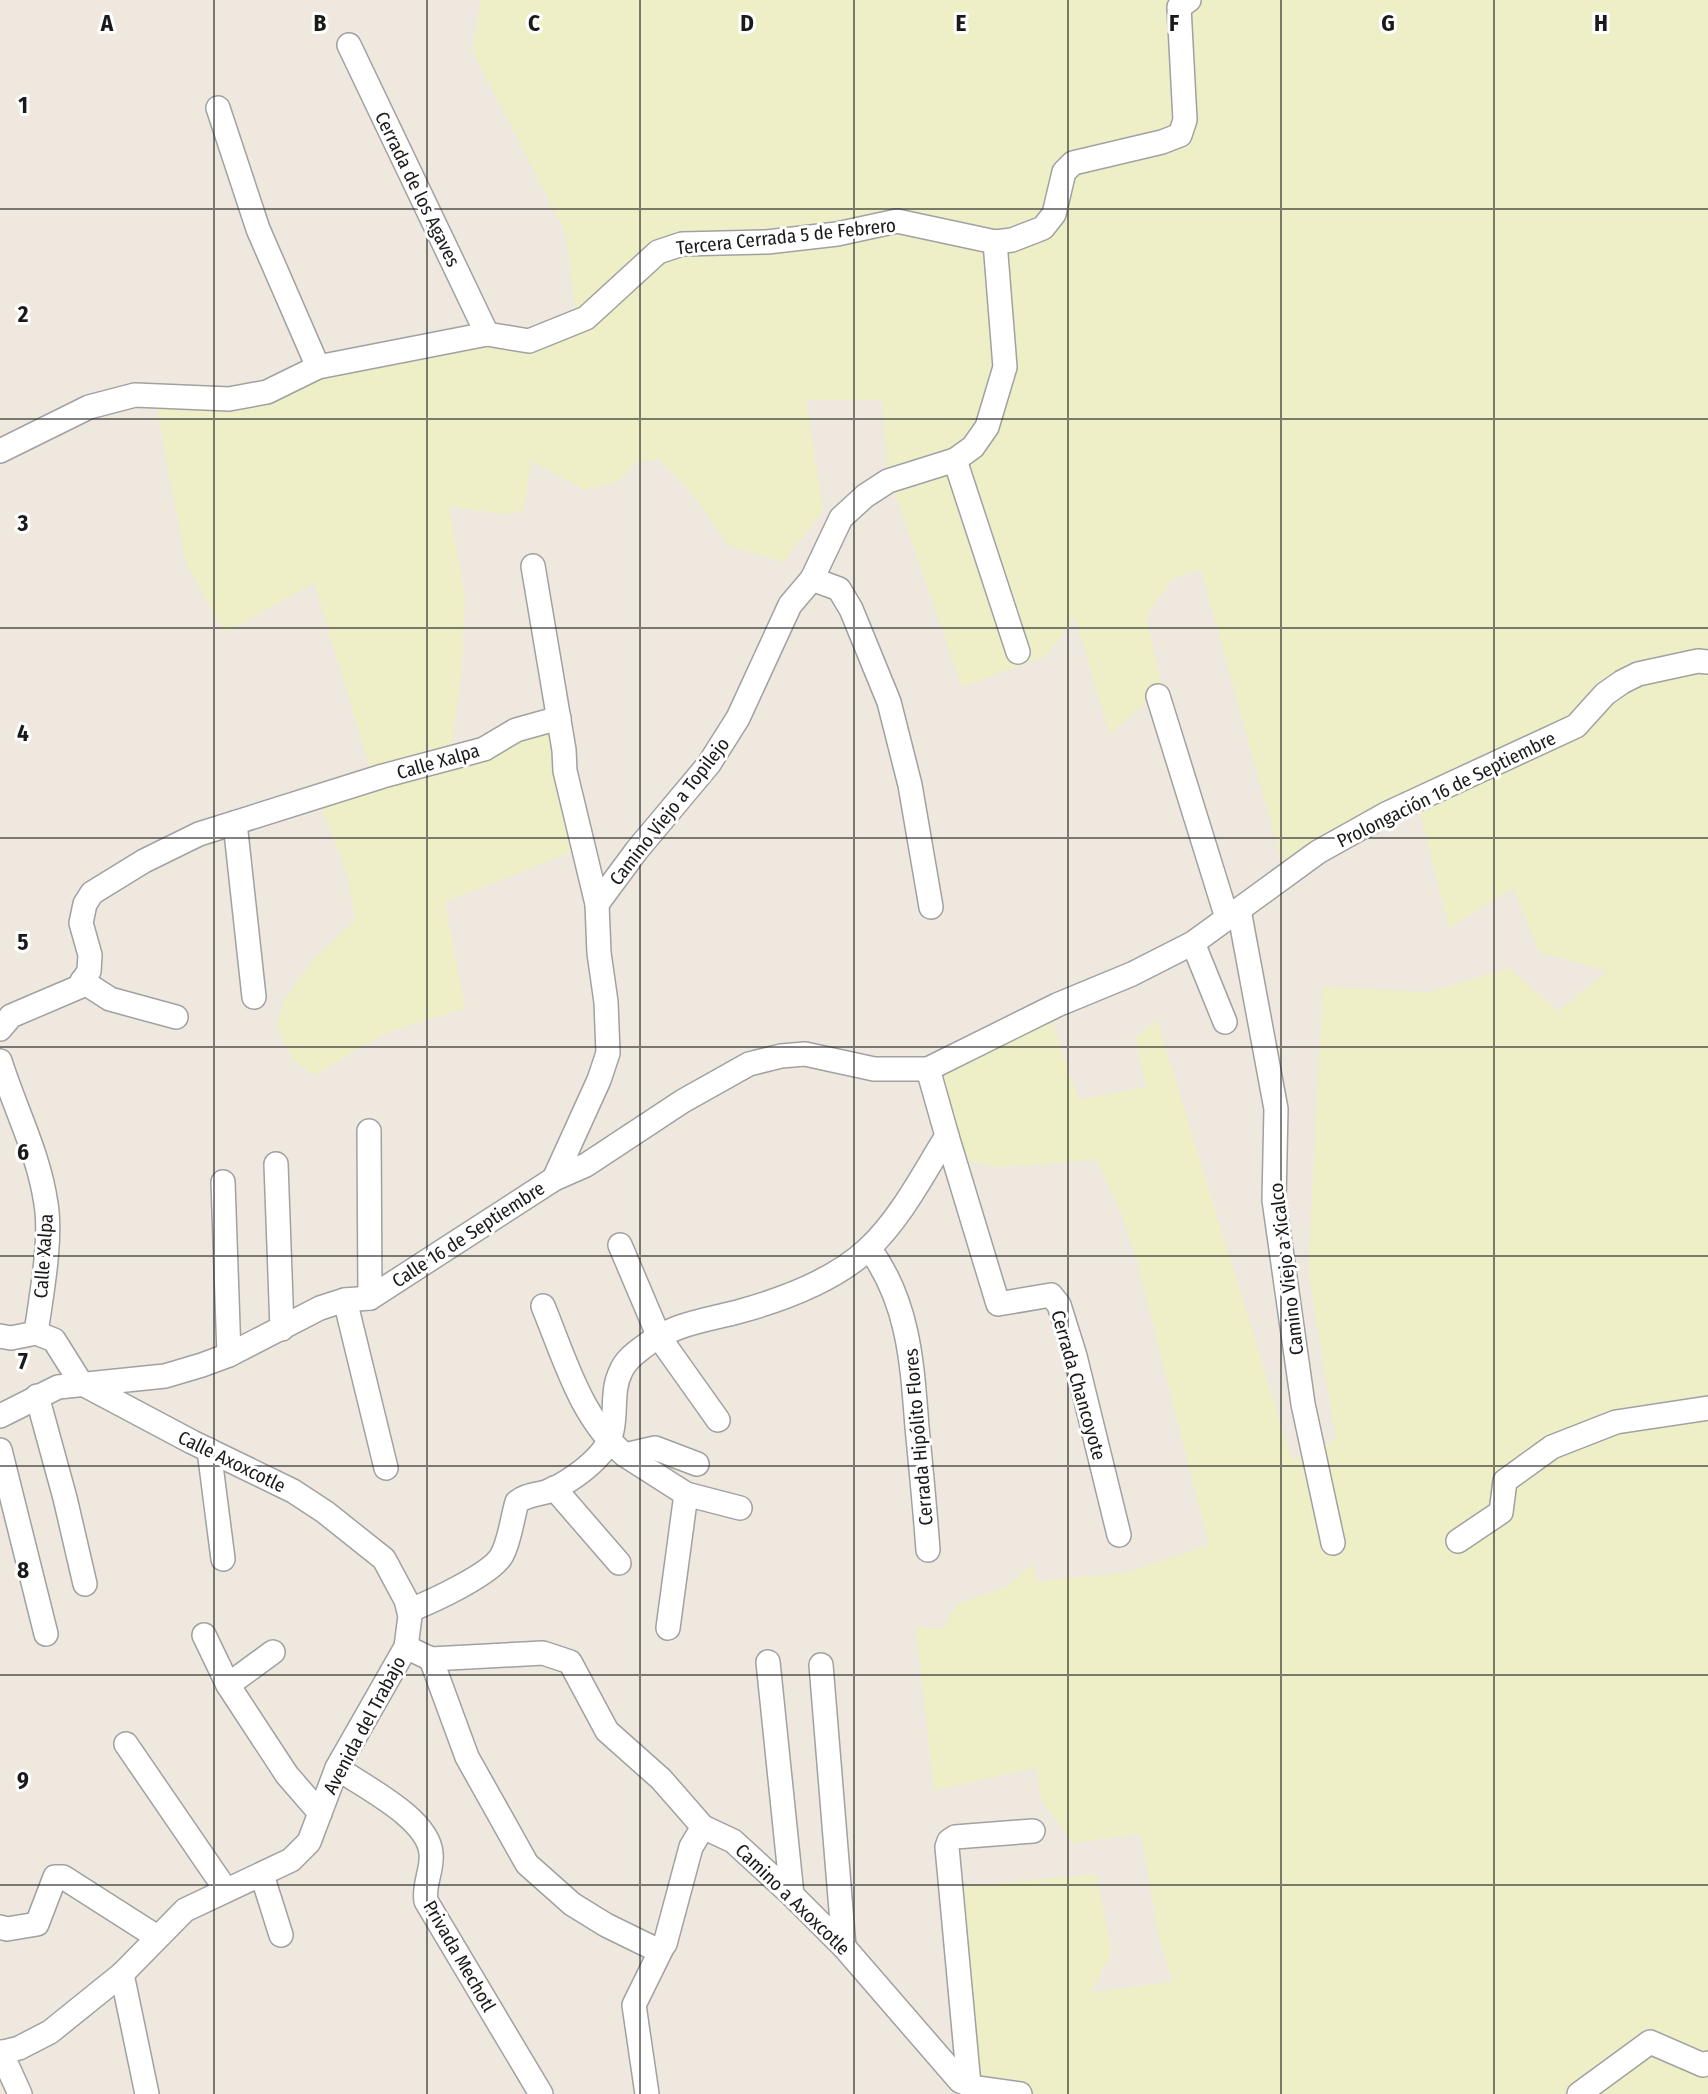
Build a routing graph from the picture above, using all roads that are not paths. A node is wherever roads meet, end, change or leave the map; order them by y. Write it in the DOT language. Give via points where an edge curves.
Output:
graph roads {
  1 [pos="1189,0"];
  2 [pos="349,45"];
  3 [pos="218,108"];
  4 [pos="995,242"];
  5 [pos="487,334"];
  6 [pos="318,367"];
  7 [pos="0,451"];
  8 [pos="955,460"];
  9 [pos="533,566"];
  10 [pos="812,579"];
  11 [pos="1018,652"];
  12 [pos="1708,662"];
  13 [pos="1158,696"];
  14 [pos="559,718"];
  15 [pos="235,823"];
  16 [pos="597,904"];
  17 [pos="931,907"];
  18 [pos="1233,914"];
  19 [pos="1193,943"];
  20 [pos="82,981"];
  21 [pos="254,996"];
  22 [pos="176,1017"];
  23 [pos="1225,1023"];
  24 [pos="0,1029"];
  25 [pos="0,1061"];
  26 [pos="928,1069"];
  27 [pos="369,1131"];
  28 [pos="947,1136"];
  29 [pos="276,1164"];
  30 [pos="554,1179"];
  31 [pos="222,1182"];
  32 [pos="620,1245"];
  33 [pos="869,1248"];
  34 [pos="370,1298"];
  35 [pos="345,1300"];
  36 [pos="543,1306"];
  37 [pos="282,1329"];
  38 [pos="36,1333"];
  39 [pos="0,1336"];
  40 [pos="659,1337"];
  41 [pos="229,1355"];
  42 [pos="81,1383"];
  43 [pos="37,1396"];
  44 [pos="1708,1408"];
  45 [pos="0,1416"];
  46 [pos="719,1420"];
  47 [pos="617,1448"];
  48 [pos="0,1450"];
  49 [pos="209,1450"];
  50 [pos="697,1464"];
  51 [pos="386,1468"];
  52 [pos="554,1488"];
  53 [pos="686,1493"];
  54 [pos="740,1508"];
  55 [pos="1119,1535"];
  56 [pos="1458,1541"];
  57 [pos="1333,1544"];
  58 [pos="928,1550"];
  59 [pos="223,1559"];
  60 [pos="619,1563"];
  61 [pos="85,1584"];
  62 [pos="410,1610"];
  63 [pos="668,1628"];
  64 [pos="46,1634"];
  65 [pos="204,1635"];
  66 [pos="406,1647"];
  67 [pos="273,1652"];
  68 [pos="431,1659"];
  69 [pos="768,1662"];
  70 [pos="821,1665"];
  71 [pos="228,1685"];
  72 [pos="126,1744"];
  73 [pos="337,1768"];
  74 [pos="320,1813"];
  75 [pos="703,1827"];
  76 [pos="1033,1830"];
  77 [pos="262,1875"];
  78 [pos="226,1890"];
  79 [pos="792,1895"];
  80 [pos="0,1927"];
  81 [pos="281,1935"];
  82 [pos="157,1937"];
  83 [pos="844,1947"];
  84 [pos="662,1948"];
  85 [pos="122,1973"];
  86 [pos="1,2052"];
  87 [pos="1708,2063"];
  88 [pos="969,2085"];
  89 [pos="1010,2092"];
  90 [pos="20,2094"];
  91 [pos="147,2094"];
  92 [pos="541,2094"];
  93 [pos="647,2094"];
  94 [pos="1579,2094"];
  1 -- 4 [label="street, Tercera Cerrada 5 de Febrero" via="1179,7 1185,120 1180,135 1073,163 1064,172 1054,214 1043,228"];
  2 -- 5 [label="street, Cerrada de los Agaves"];
  3 -- 6 [label="street" via="258,229"];
  4 -- 5 [label="street, Tercera Cerrada 5 de Febrero" via="897,221 768,242 682,244 657,252 586,318 529,341"];
  4 -- 8 [label="street, Camino Viejo a Topilejo" via="1005,366 987,427 973,447"];
  5 -- 6 [label="street, Tercera Cerrada 5 de Febrero"];
  6 -- 7 [label="street, Tercera Cerrada 5 de Febrero" via="267,392 229,399 135,395 100,404"];
  8 -- 10 [label="street, Camino Viejo a Topilejo" via="888,481 865,496 841,518"];
  8 -- 11 [label="street"];
  9 -- 14 [label="street"];
  10 -- 16 [label="street, Camino Viejo a Topilejo" via="790,605 738,718 709,764"];
  10 -- 17 [label="street" via="839,589 888,702 910,785"];
  12 -- 18 [label="street, Prolongación 16 de Septiembre" via="1638,674 1622,682 1576,726 1386,814 1318,852"];
  13 -- 18 [label="street, Camino Viejo a Xicalco"];
  14 -- 15 [label="street, Calle Xalpa" via="516,730 484,749"];
  14 -- 16 [label="street" via="565,771"];
  15 -- 20 [label="street, Calle Xalpa" via="199,834 144,861 92,894 82,923 90,955 89,971"];
  15 -- 21 [label="street"];
  16 -- 30 [label="street" via="608,1053"];
  18 -- 19 [label="street, Prolongación 16 de Septiembre"];
  18 -- 57 [label="street, Camino Viejo a Xicalco" via="1276,1109 1274,1200 1303,1404"];
  19 -- 23 [label="street"];
  19 -- 26 [label="street, Prolongación 16 de Septiembre"];
  20 -- 22 [label="street" via="110,999"];
  20 -- 24 [label="street" via="79,987 11,1016"];
  25 -- 38 [label="street, Calle Xalpa" via="32,1145 47,1206"];
  26 -- 28 [label="street"];
  26 -- 30 [label="street, Calle 16 de Septiembre" via="874,1069 805,1054 749,1064 586,1165"];
  27 -- 34 [label="street"];
  28 -- 33 [label="street"];
  28 -- 55 [label="street, Cerrada Chancoyote" via="998,1304 1051,1295 1059,1304"];
  29 -- 37 [label="street"];
  30 -- 34 [label="street, Calle 16 de Septiembre"];
  31 -- 41 [label="street"];
  32 -- 40 [label="street"];
  33 -- 40 [label="street" via="850,1264 779,1299 679,1326"];
  33 -- 58 [label="street, Cerrada Hipólito Flores" via="899,1305 910,1346"];
  34 -- 35 [label="street, Calle 16 de Septiembre"];
  35 -- 37 [label="street, Calle 16 de Septiembre"];
  35 -- 51 [label="street"];
  36 -- 47 [label="street" via="582,1399"];
  37 -- 41 [label="street, Calle 16 de Septiembre"];
  38 -- 39 [label="street"];
  38 -- 42 [label="street" via="54,1340"];
  40 -- 46 [label="street"];
  40 -- 47 [label="street" via="620,1371"];
  41 -- 42 [label="street, Calle 16 de Septiembre" via="165,1376"];
  42 -- 43 [label="street, Calle 16 de Septiembre"];
  42 -- 49 [label="street, Calle Axoxcotle"];
  43 -- 45 [label="street, Calle 16 de Septiembre"];
  43 -- 61 [label="street"];
  44 -- 56 [label="street" via="1616,1422 1552,1447 1504,1480 1501,1512"];
  47 -- 50 [label="street" via="655,1448"];
  47 -- 52 [label="street"];
  47 -- 53 [label="street"];
  48 -- 64 [label="street"];
  49 -- 59 [label="street"];
  49 -- 62 [label="street, Calle Axoxcotle" via="293,1491 384,1559"];
  52 -- 60 [label="street"];
  52 -- 62 [label="street" via="517,1502 502,1555 494,1564 438,1600"];
  53 -- 54 [label="street"];
  53 -- 63 [label="street"];
  62 -- 66 [label="street"];
  65 -- 71 [label="street"];
  66 -- 68 [label="street, Camino a Axoxcotle"];
  66 -- 73 [label="street, Avenida del Trabajo"];
  67 -- 71 [label="street"];
  68 -- 75 [label="street, Camino a Axoxcotle" via="543,1653 570,1662 607,1731 661,1779"];
  68 -- 84 [label="street" via="467,1757 527,1864 572,1904 657,1950"];
  69 -- 79 [label="street"];
  70 -- 83 [label="street"];
  71 -- 74 [label="street" via="287,1775"];
  72 -- 78 [label="street"];
  73 -- 74 [label="street, Avenida del Trabajo"];
  73 -- 92 [label="street, Privada Mechotl" via="401,1811 427,1836 432,1863 424,1891 426,1901"];
  74 -- 77 [label="street, Avenida del Trabajo" via="309,1842 291,1860"];
  75 -- 79 [label="street, Camino a Axoxcotle" via="733,1841"];
  75 -- 84 [label="street" via="691,1847"];
  76 -- 88 [label="street" via="955,1837 947,1847"];
  77 -- 78 [label="street, Avenida del Trabajo"];
  77 -- 81 [label="street"];
  78 -- 82 [label="street, Avenida del Trabajo" via="185,1910"];
  79 -- 83 [label="street, Camino a Axoxcotle"];
  80 -- 82 [label="street" via="37,1924 55,1877"];
  82 -- 85 [label="street, Avenida del Trabajo"];
  83 -- 88 [label="street, Camino a Axoxcotle" via="960,2081"];
  84 -- 93 [label="street" via="634,2005"];
  85 -- 86 [label="street, Avenida del Trabajo" via="50,2032"];
  85 -- 91 [label="street"];
  86 -- 90 [label="street"];
  87 -- 94 [label="street" via="1703,2065 1650,2042"];
  88 -- 89 [label="street"];
}
